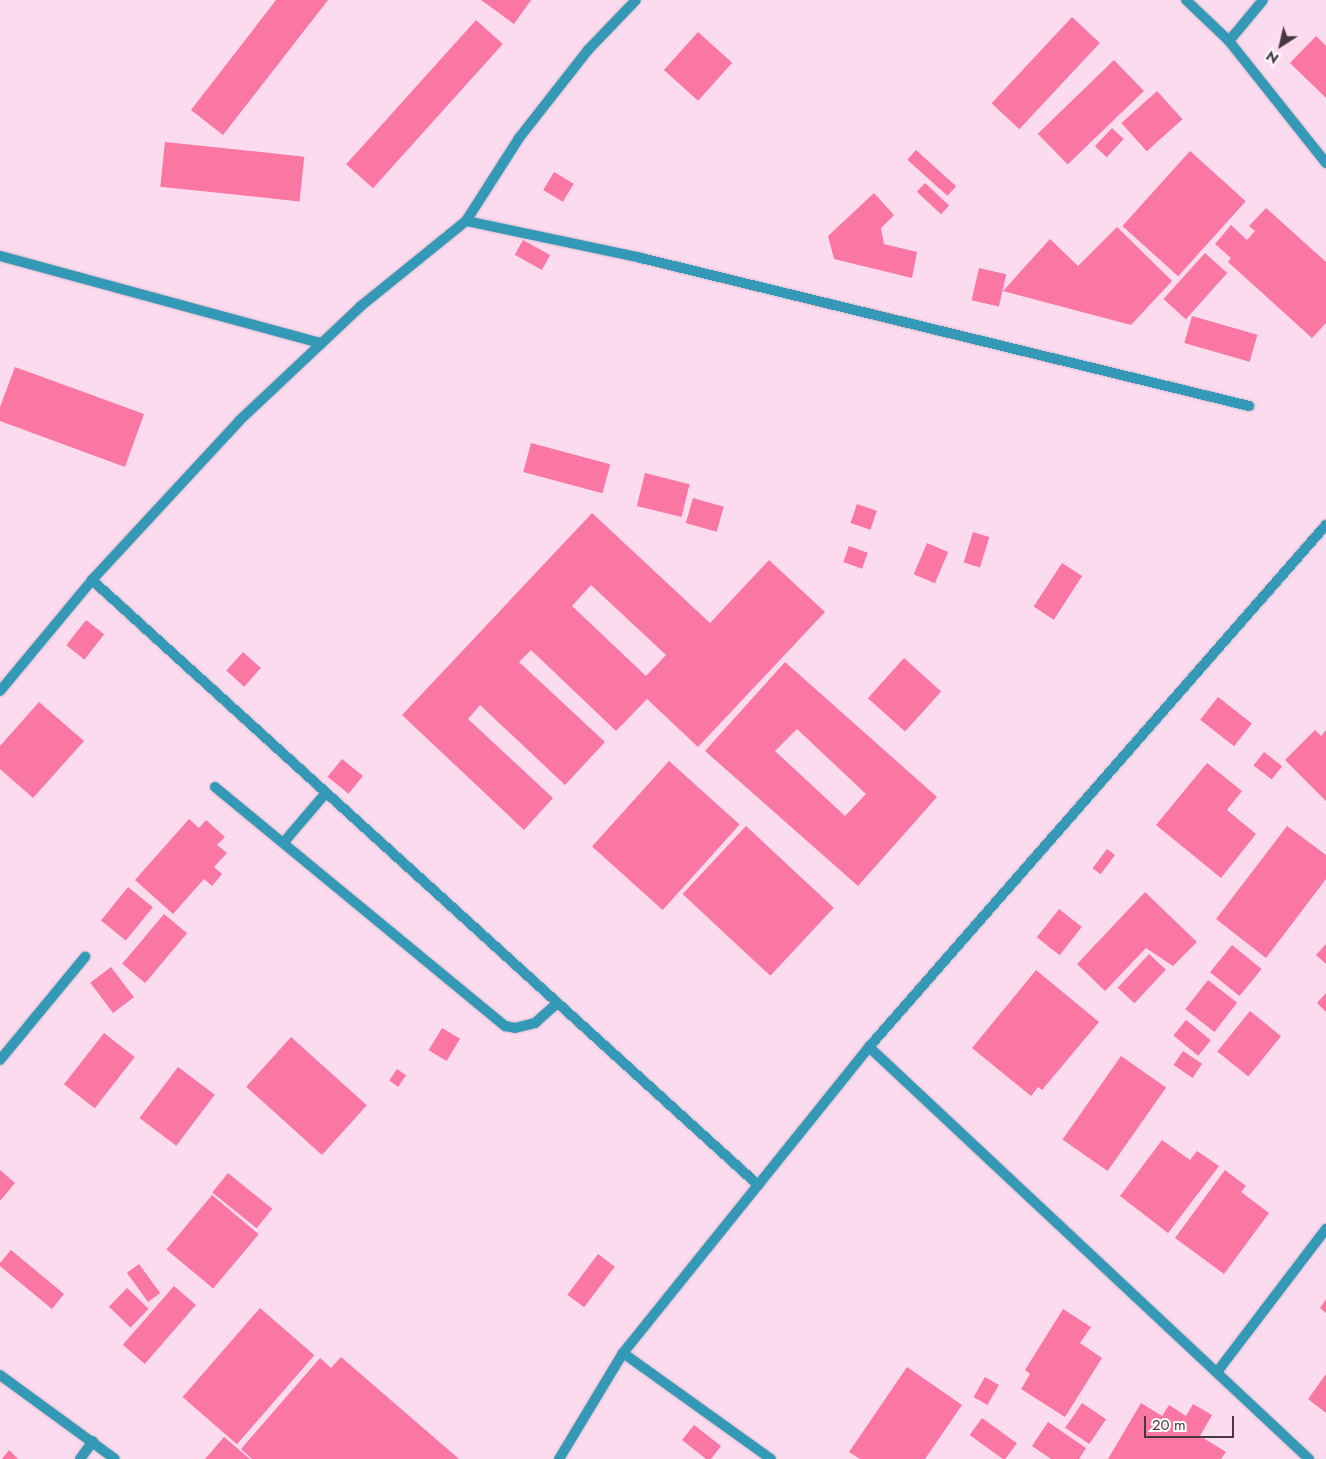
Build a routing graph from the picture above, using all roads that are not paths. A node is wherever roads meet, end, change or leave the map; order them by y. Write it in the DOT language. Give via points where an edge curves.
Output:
graph roads {
  1 [pos="636,0"];
  2 [pos="1186,0"];
  3 [pos="1263,0"];
  4 [pos="1228,41"];
  5 [pos="1326,163"];
  6 [pos="466,221"];
  7 [pos="0,256"];
  8 [pos="322,343"];
  9 [pos="1249,406"];
  10 [pos="1326,525"];
  11 [pos="92,580"];
  12 [pos="0,691"];
  13 [pos="215,787"];
  14 [pos="325,794"];
  15 [pos="284,842"];
  16 [pos="85,957"];
  17 [pos="557,1003"];
  18 [pos="869,1047"];
  19 [pos="0,1060"];
  20 [pos="758,1185"];
  21 [pos="1326,1229"];
  22 [pos="623,1353"];
  23 [pos="1217,1372"];
  24 [pos="0,1375"];
  25 [pos="93,1441"];
  26 [pos="80,1459"];
  27 [pos="115,1459"];
  28 [pos="559,1459"];
  29 [pos="770,1459"];
  30 [pos="1309,1459"];
  1 -- 6 [label="street" via="588,50 519,138"];
  2 -- 4 [label="street"];
  3 -- 4 [label="street"];
  4 -- 5 [label="street"];
  6 -- 8 [label="street" via="361,306"];
  6 -- 9 [label="street" via="641,258"];
  7 -- 8 [label="street"];
  8 -- 11 [label="street" via="239,421"];
  10 -- 18 [label="street"];
  11 -- 12 [label="street"];
  11 -- 14 [label="street"];
  13 -- 15 [label="street"];
  14 -- 15 [label="street"];
  14 -- 17 [label="street"];
  15 -- 17 [label="street" via="505,1026 515,1028 535,1023"];
  16 -- 19 [label="street"];
  17 -- 20 [label="street"];
  18 -- 20 [label="street"];
  18 -- 23 [label="street"];
  20 -- 22 [label="street"];
  21 -- 23 [label="street"];
  22 -- 28 [label="street"];
  22 -- 29 [label="street"];
  23 -- 30 [label="street"];
  24 -- 25 [label="street"];
  25 -- 26 [label="street"];
  25 -- 27 [label="street"];
}
